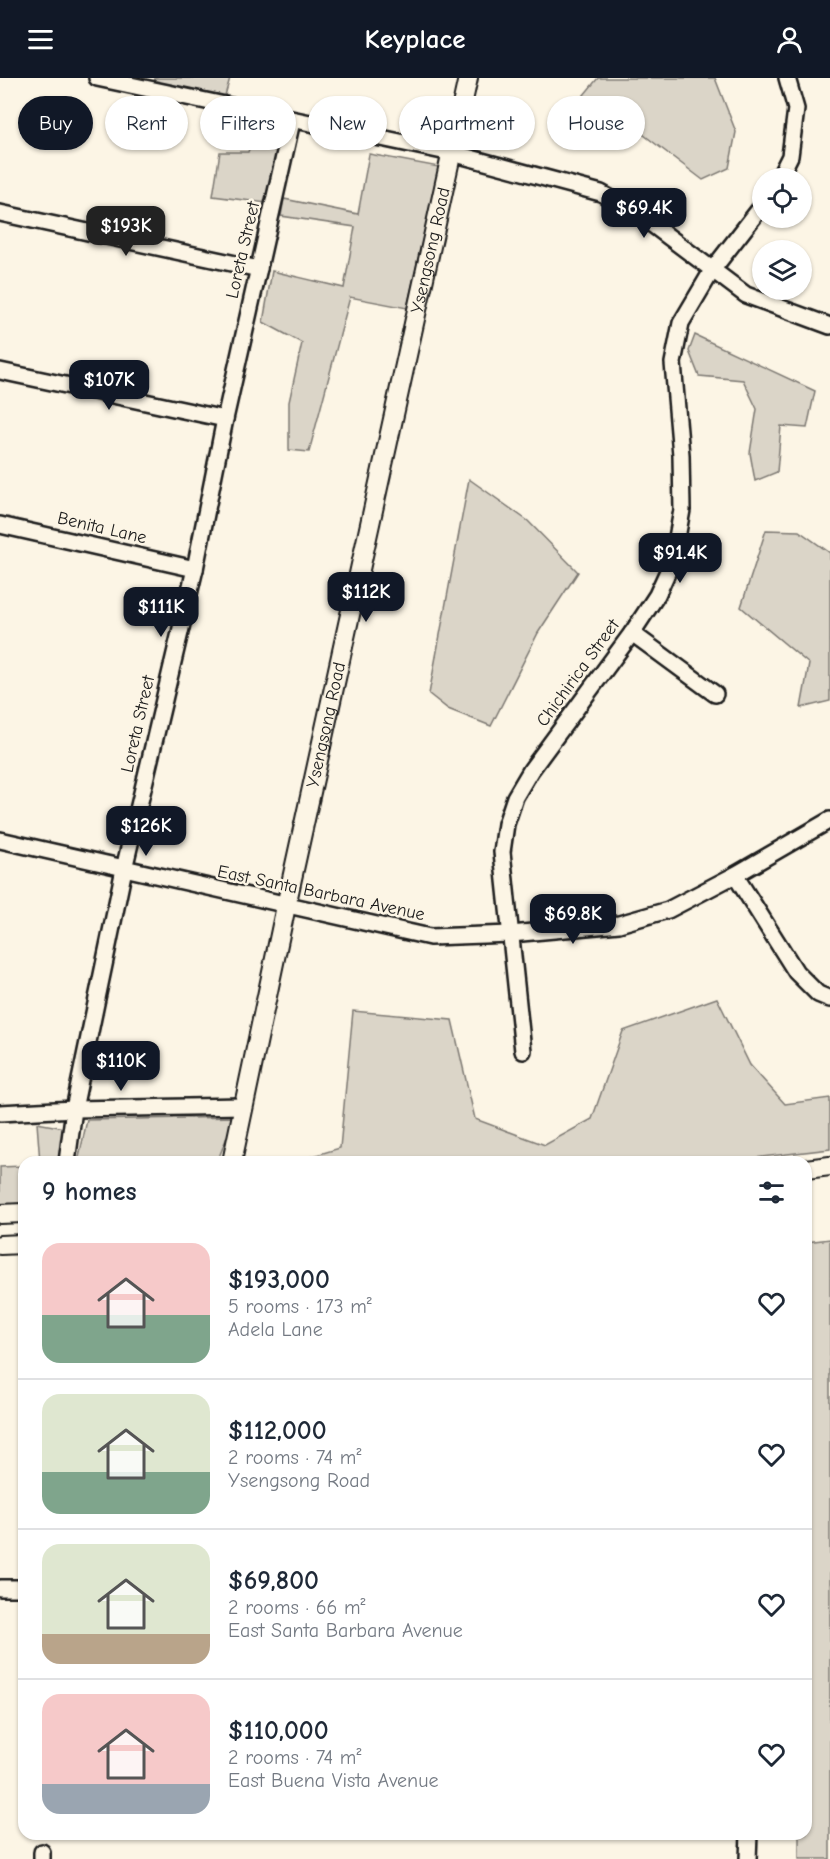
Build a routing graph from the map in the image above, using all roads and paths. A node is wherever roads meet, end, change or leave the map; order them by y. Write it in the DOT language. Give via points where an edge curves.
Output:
graph roads {
  1 [pos="97,78"];
  2 [pos="468,78"];
  3 [pos="787,78"];
  4 [pos="200,101"];
  5 [pos="296,122"];
  6 [pos="286,150"];
  7 [pos="452,153"];
  8 [pos="784,168"];
  9 [pos="0,213"];
  10 [pos="752,219"];
  11 [pos="259,269"];
  12 [pos="713,269"];
  13 [pos="830,326"];
  14 [pos="0,370"];
  15 [pos="225,418"];
  16 [pos="0,525"];
  17 [pos="195,569"];
  18 [pos="632,633"];
  19 [pos="715,694"];
  20 [pos="830,820"];
  21 [pos="0,840"];
  22 [pos="124,869"];
  23 [pos="735,874"];
  24 [pos="286,906"];
  25 [pos="511,934"];
  26 [pos="830,999"];
  27 [pos="523,1051"];
  28 [pos="244,1106"];
  29 [pos="74,1109"];
  30 [pos="0,1113"];
  31 [pos="68,1156"];
  32 [pos="233,1156"];
  33 [pos="830,1166"];
  34 [pos="812,1168"];
  35 [pos="18,1213"];
  36 [pos="0,1214"];
  37 [pos="18,1244"];
  38 [pos="0,1245"];
  39 [pos="0,1588"];
  40 [pos="18,1588"];
  41 [pos="749,1840"];
  42 [pos="748,1859"];
  1 -- 4 [label="street"];
  2 -- 7 [label="main road, Ysengsong Road"];
  3 -- 8 [label="street" via="796,109 790,156"];
  5 -- 7 [label="street"];
  6 -- 11 [label="street, Loreta Street"];
  7 -- 12 [label="street" via="601,193 637,213"];
  7 -- 24 [label="main road, Ysengsong Road"];
  9 -- 11 [label="street"];
  10 -- 12 [label="street, Chichirica Street"];
  11 -- 15 [label="street, Loreta Street"];
  12 -- 13 [label="street" via="746,295"];
  12 -- 18 [label="street, Chichirica Street" via="681,323 673,363 682,510 673,560 657,595"];
  14 -- 15 [label="street"];
  15 -- 17 [label="street, Loreta Street"];
  16 -- 17 [label="street, Benita Lane"];
  17 -- 22 [label="street, Loreta Street"];
  18 -- 19 [label="street"];
  18 -- 25 [label="street, Chichirica Street" via="515,797 502,852"];
  20 -- 23 [label="street, East Santa Barbara Avenue"];
  21 -- 22 [label="street, East Santa Barbara Avenue"];
  22 -- 24 [label="street, East Santa Barbara Avenue"];
  22 -- 29 [label="street, Loreta Street"];
  23 -- 25 [label="street, East Santa Barbara Avenue" via="668,909 619,924"];
  23 -- 26 [label="street" via="796,972 818,994"];
  24 -- 25 [label="street, East Santa Barbara Avenue" via="430,937"];
  24 -- 28 [label="main road, Ysengsong Road"];
  25 -- 27 [label="street, Chichirica Street"];
  28 -- 29 [label="street"];
  28 -- 32 [label="main road, Ysengsong Road"];
  29 -- 30 [label="street"];
  29 -- 31 [label="street, Loreta Street"];
  33 -- 34 [label="main road"];
  35 -- 36 [label="main road"];
  37 -- 38 [label="main road"];
  39 -- 40 [label="street"];
  41 -- 42 [label="street"];
}
